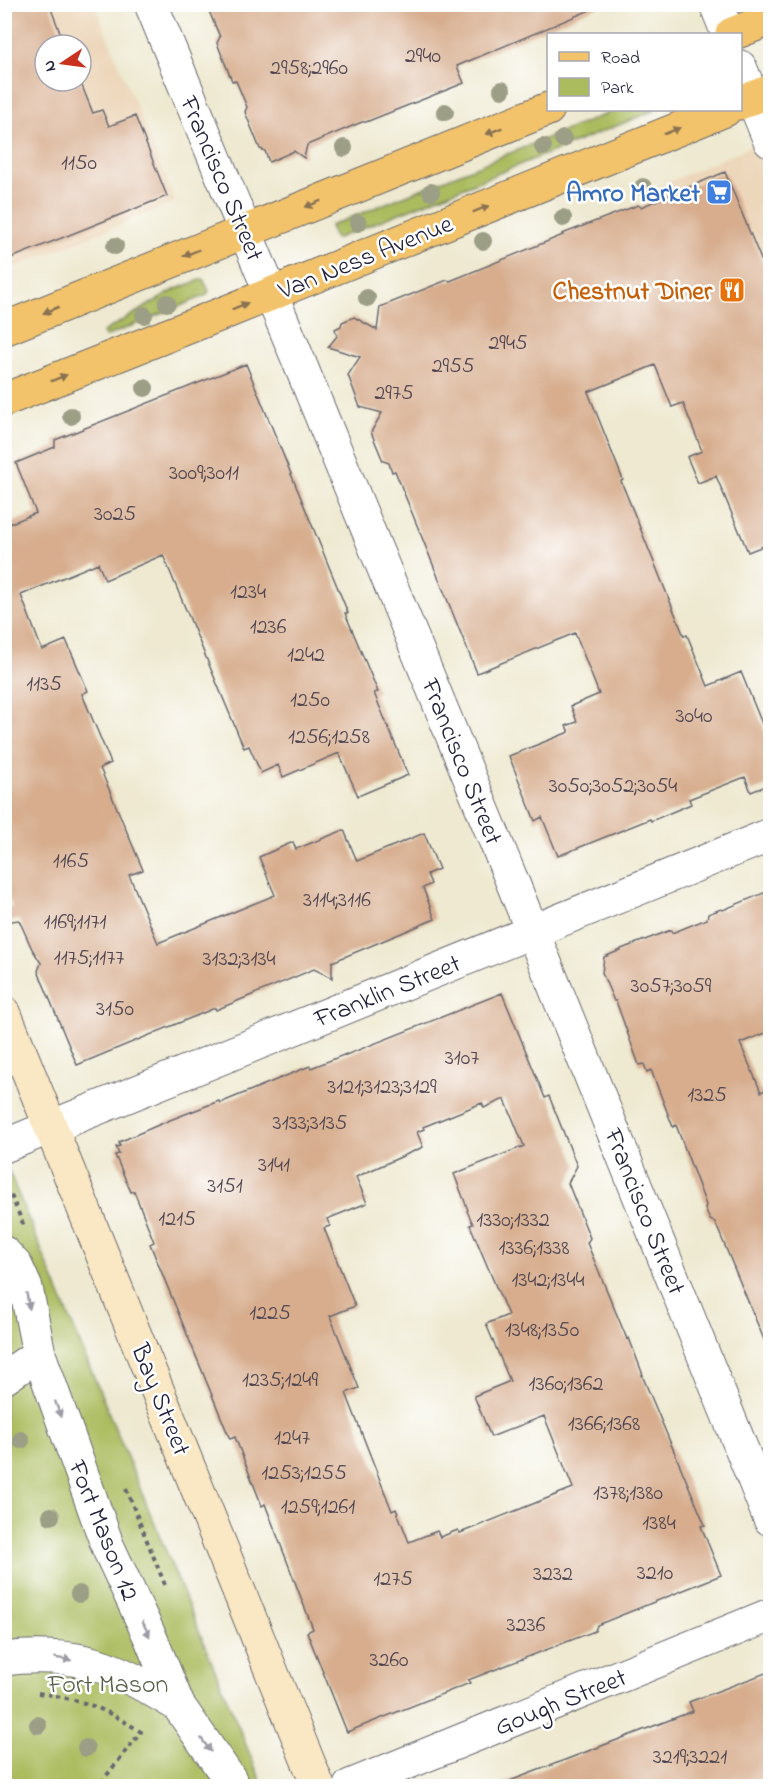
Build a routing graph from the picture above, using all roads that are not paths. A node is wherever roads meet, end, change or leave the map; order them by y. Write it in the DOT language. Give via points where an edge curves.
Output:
graph roads {
  1 [pos="151,4"];
  2 [pos="716,4"];
  3 [pos="771,19"];
  4 [pos="730,33"];
  5 [pos="733,33"];
  6 [pos="742,72"];
  7 [pos="747,100"];
  8 [pos="547,110"];
  9 [pos="720,111"];
  10 [pos="771,141"];
  11 [pos="246,231"];
  12 [pos="271,294"];
  13 [pos="4,329"];
  14 [pos="4,400"];
  15 [pos="771,835"];
  16 [pos="533,931"];
  17 [pos="4,1012"];
  18 [pos="51,1127"];
  19 [pos="4,1146"];
  20 [pos="4,1253"];
  21 [pos="39,1354"];
  22 [pos="4,1378"];
  23 [pos="771,1519"];
  24 [pos="771,1615"];
  25 [pos="4,1659"];
  26 [pos="178,1705"];
  27 [pos="233,1786"];
  28 [pos="318,1786"];
  29 [pos="350,1786"];
  1 -- 11 [label="street, Francisco Street"];
  2 -- 4 [label="street"];
  3 -- 5 [label="main road"];
  6 -- 7 [label="street"];
  7 -- 10 [label="street"];
  8 -- 11 [label="main road, one-way"];
  12 -- 9 [label="main road, Van Ness Avenue, one-way"];
  11 -- 12 [label="street, Francisco Street"];
  11 -- 13 [label="main road, one-way"];
  14 -- 12 [label="main road, Van Ness Avenue, one-way"];
  12 -- 16 [label="street, Francisco Street"];
  15 -- 16 [label="street, Franklin Street"];
  16 -- 18 [label="street, Franklin Street"];
  16 -- 23 [label="street, Francisco Street"];
  17 -- 18 [label="main road, Bay Street"];
  18 -- 19 [label="street, Franklin Street"];
  18 -- 28 [label="main road, Bay Street"];
  20 -- 21 [label="street, Fort Mason 12, one-way" via="16,1266 26,1287"];
  21 -- 22 [label="street"];
  21 -- 26 [label="street, Fort Mason 12, one-way" via="108,1547"];
  24 -- 29 [label="street, Gough Street"];
  25 -- 26 [label="street, one-way" via="55,1657 97,1665 139,1682"];
  26 -- 27 [label="street, one-way"];
}
